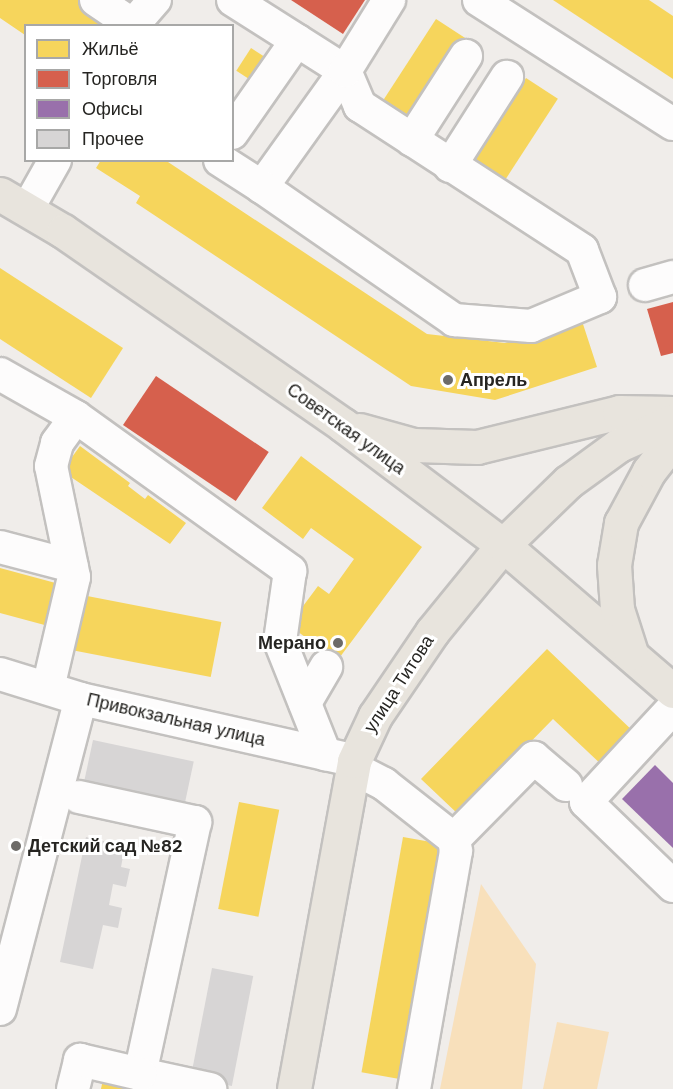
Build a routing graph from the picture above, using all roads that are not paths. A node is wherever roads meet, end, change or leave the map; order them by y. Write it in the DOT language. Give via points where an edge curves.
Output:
graph roads {
  1 [pos="96,0"];
  2 [pos="129,0"];
  3 [pos="155,0"];
  4 [pos="233,0"];
  5 [pos="389,0"];
  6 [pos="479,0"];
  7 [pos="132,24"];
  8 [pos="133,24"];
  9 [pos="134,24"];
  10 [pos="297,40"];
  11 [pos="466,56"];
  12 [pos="345,71"];
  13 [pos="507,77"];
  14 [pos="673,124"];
  15 [pos="234,130"];
  16 [pos="412,140"];
  17 [pos="53,162"];
  18 [pos="223,162"];
  19 [pos="450,166"];
  20 [pos="262,187"];
  21 [pos="14,201"];
  22 [pos="0,374"];
  23 [pos="673,413"];
  24 [pos="76,417"];
  25 [pos="673,421"];
  26 [pos="343,425"];
  27 [pos="673,440"];
  28 [pos="503,545"];
  29 [pos="0,547"];
  30 [pos="72,566"];
  31 [pos="631,653"];
  32 [pos="326,667"];
  33 [pos="0,674"];
  34 [pos="48,688"];
  35 [pos="673,691"];
  36 [pos="81,699"];
  37 [pos="305,703"];
  38 [pos="673,708"];
  39 [pos="344,761"];
  40 [pos="566,785"];
  41 [pos="79,797"];
  42 [pos="454,838"];
  43 [pos="673,886"];
  44 [pos="0,1010"];
  45 [pos="140,1074"];
  46 [pos="73,1089"];
  47 [pos="210,1089"];
  48 [pos="294,1089"];
  49 [pos="414,1089"];
  1 -- 7 [label="street"];
  2 -- 8 [label="street"];
  3 -- 9 [label="street"];
  4 -- 10 [label="street"];
  5 -- 12 [label="street"];
  6 -- 14 [label="street"];
  10 -- 12 [label="street"];
  10 -- 15 [label="street"];
  11 -- 16 [label="street"];
  12 -- 16 [label="street" via="360,106"];
  12 -- 20 [label="street"];
  13 -- 19 [label="street"];
  16 -- 19 [label="street"];
  17 -- 21 [label="street"];
  18 -- 20 [label="street"];
  19 -- 20 [label="street" via="582,250 600,297 531,326 454,320"];
  21 -- 26 [label="main road, Советская улица"];
  22 -- 24 [label="street"];
  23 -- 26 [label="main road" via="619,412 477,447 414,445"];
  24 -- 30 [label="street" via="57,442 51,466"];
  24 -- 37 [label="street" via="290,570 280,641"];
  25 -- 28 [label="main road, улица Титова" via="619,445 568,482"];
  26 -- 28 [label="main road, Советская улица"];
  27 -- 31 [label="main road" via="649,471 621,523 614,565 617,609"];
  28 -- 31 [label="main road, Советская улица"];
  28 -- 39 [label="main road, улица Титова" via="432,632"];
  29 -- 30 [label="street"];
  30 -- 34 [label="street" via="74,577"];
  31 -- 35 [label="main road, Советская улица"];
  32 -- 37 [label="street"];
  33 -- 34 [label="street, Привокзальная улица"];
  34 -- 36 [label="street, Привокзальная улица"];
  36 -- 39 [label="street, Привокзальная улица"];
  36 -- 44 [label="street"];
  37 -- 39 [label="street"];
  38 -- 43 [label="street" via="586,802"];
  39 -- 42 [label="street, Привокзальная улица" via="384,784"];
  39 -- 48 [label="main road, улица Титова"];
  40 -- 42 [label="street" via="534,758"];
  41 -- 45 [label="street" via="195,822"];
  42 -- 49 [label="street" via="456,851"];
  45 -- 46 [label="street" via="80,1060"];
  45 -- 47 [label="street"];
}
